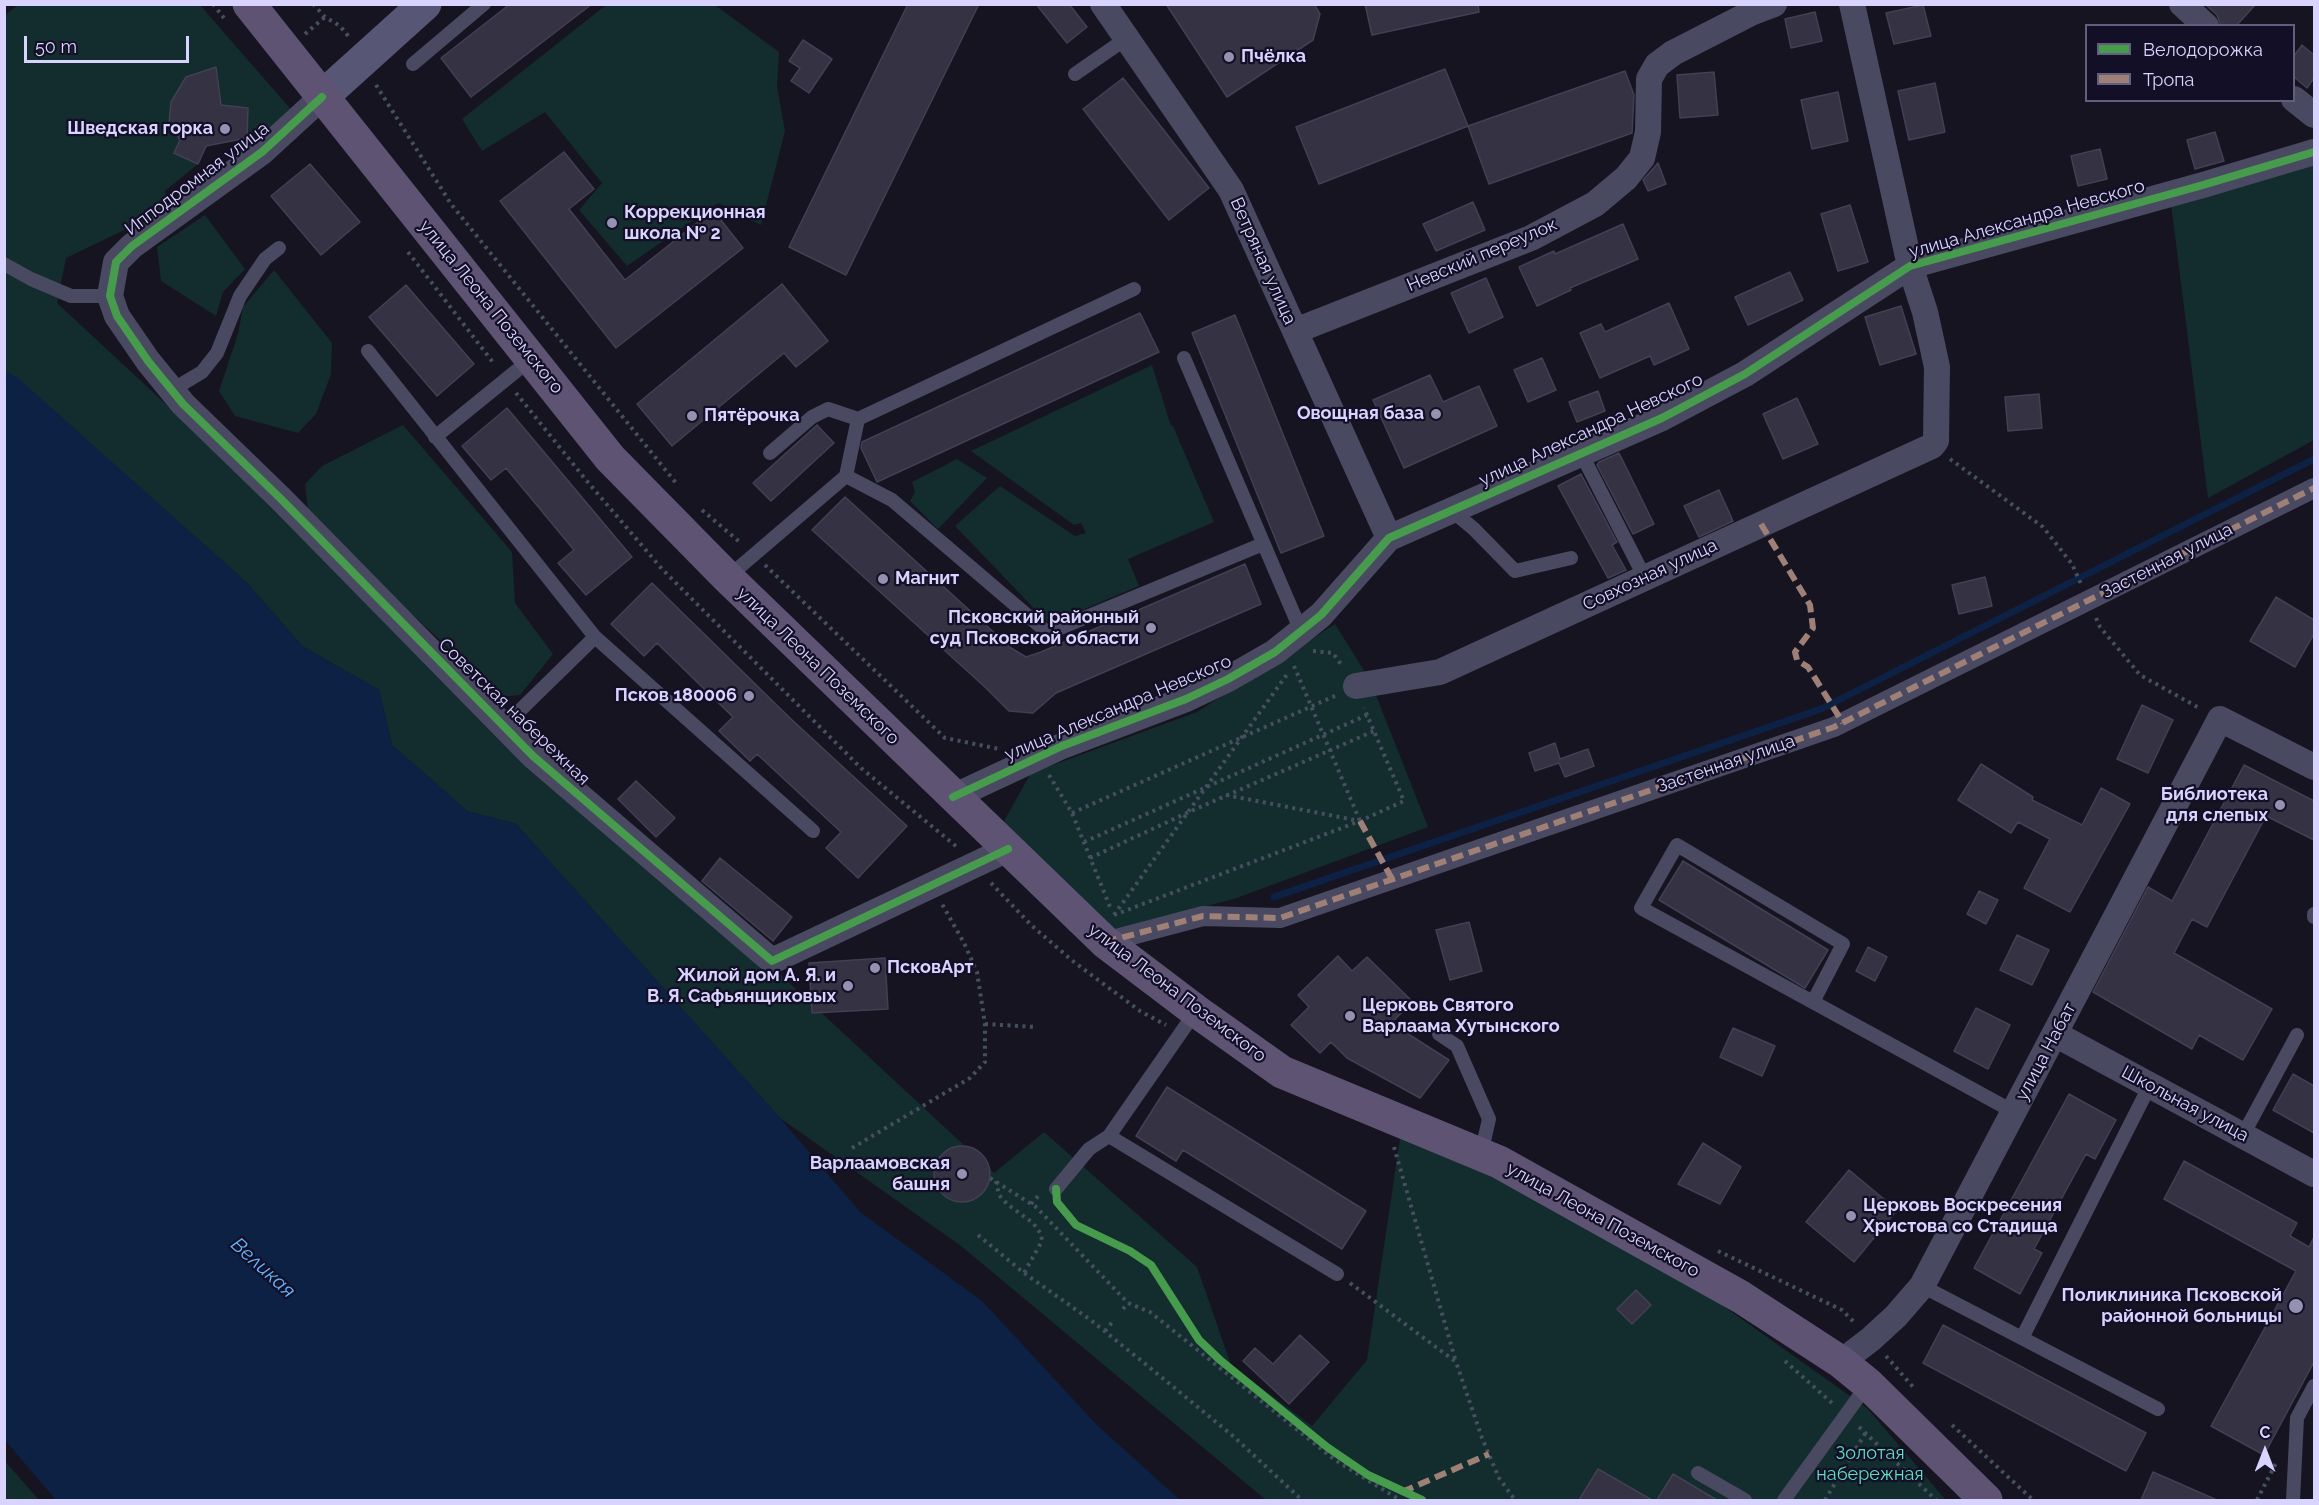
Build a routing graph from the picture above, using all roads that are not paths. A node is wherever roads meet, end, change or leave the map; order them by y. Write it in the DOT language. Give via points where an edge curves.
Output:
graph roads {
  1 [pos="249,4"];
  2 [pos="425,4"];
  3 [pos="484,4"];
  4 [pos="1103,4"];
  5 [pos="1774,4"];
  6 [pos="1852,4"];
  7 [pos="2182,4"];
  8 [pos="2204,24"];
  9 [pos="1126,38"];
  10 [pos="413,64"];
  11 [pos="1075,74"];
  12 [pos="322,97"];
  13 [pos="2295,100"];
  14 [pos="2314,115"];
  15 [pos="2314,152"];
  16 [pos="279,248"];
  17 [pos="4,264"];
  18 [pos="1910,266"];
  19 [pos="1134,289"];
  20 [pos="110,296"];
  21 [pos="1295,331"];
  22 [pos="368,351"];
  23 [pos="532,358"];
  24 [pos="1184,358"];
  25 [pos="172,390"];
  26 [pos="858,419"];
  27 [pos="435,437"];
  28 [pos="770,453"];
  29 [pos="1581,453"];
  30 [pos="846,476"];
  31 [pos="2314,488"];
  32 [pos="1451,510"];
  33 [pos="1389,538"];
  34 [pos="1263,544"];
  35 [pos="1571,558"];
  36 [pos="728,578"];
  37 [pos="1645,578"];
  38 [pos="595,637"];
  39 [pos="1303,641"];
  40 [pos="1356,686"];
  41 [pos="504,726"];
  42 [pos="2314,767"];
  43 [pos="953,797"];
  44 [pos="813,831"];
  45 [pos="1008,849"];
  46 [pos="1109,929"];
  47 [pos="1813,1002"];
  48 [pos="1196,1011"];
  49 [pos="1439,1034"];
  50 [pos="2055,1034"];
  51 [pos="2297,1035"];
  52 [pos="2150,1085"];
  53 [pos="2014,1112"];
  54 [pos="2243,1135"];
  55 [pos="1109,1136"];
  56 [pos="1481,1154"];
  57 [pos="2314,1174"];
  58 [pos="1056,1189"];
  59 [pos="1337,1274"];
  60 [pos="1922,1286"];
  61 [pos="2022,1338"];
  62 [pos="1841,1362"];
  63 [pos="1868,1384"];
  64 [pos="2314,1386"];
  65 [pos="2158,1409"];
  66 [pos="1698,1473"];
  67 [pos="1745,1500"];
  68 [pos="1784,1500"];
  69 [pos="1986,1500"];
  70 [pos="2293,1500"];
  1 -- 12 [label="main road, улица Леона Поземского"];
  2 -- 12 [label="main road, Ипподромная улица"];
  3 -- 10 [label="lane"];
  4 -- 9 [label="street, Ветряная улица"];
  5 -- 21 [label="street, Невский переулок" via="1673,53 1657,65 1649,79 1648,132 1642,158 1626,178 1595,204 1531,238"];
  6 -- 18 [label="street"];
  7 -- 8 [label="street"];
  9 -- 11 [label="lane"];
  9 -- 21 [label="street, Ветряная улица" via="1231,190"];
  12 -- 20 [label="street, Ипподромная улица" via="262,152 132,246 116,262"];
  12 -- 23 [label="main road, улица Леона Поземского"];
  13 -- 14 [label="street"];
  15 -- 18 [label="street, улица Александра Невского"];
  16 -- 25 [label="lane" via="265,259 240,296 217,353 202,372"];
  17 -- 20 [label="lane" via="71,296"];
  18 -- 29 [label="street, улица Александра Невского" via="1745,374"];
  18 -- 37 [label="street, Совхозная улица" via="1937,367 1934,444"];
  19 -- 26 [label="lane"];
  20 -- 25 [label="street, Советская набережная" via="117,316"];
  21 -- 33 [label="street, Ветряная улица"];
  22 -- 27 [label="lane"];
  23 -- 27 [label="lane"];
  23 -- 36 [label="main road, улица Леона Поземского" via="610,458"];
  24 -- 34 [label="lane"];
  25 -- 41 [label="street, Советская набережная"];
  26 -- 28 [label="lane" via="828,409 812,417"];
  26 -- 30 [label="lane"];
  27 -- 38 [label="lane"];
  29 -- 32 [label="street, улица Александра Невского"];
  29 -- 37 [label="lane"];
  30 -- 34 [label="lane" via="892,500 1048,633"];
  30 -- 36 [label="lane"];
  31 -- 46 [label="street, Застенная улица" via="2086,594 1834,727 1280,918 1203,916"];
  32 -- 33 [label="street, улица Александра Невского"];
  32 -- 35 [label="lane" via="1515,572"];
  33 -- 39 [label="street, улица Александра Невского"];
  34 -- 39 [label="lane"];
  36 -- 43 [label="main road, улица Леона Поземского"];
  37 -- 40 [label="street, Совхозная улица" via="1440,672"];
  38 -- 41 [label="lane"];
  38 -- 44 [label="lane"];
  39 -- 43 [label="street, улица Александра Невского" via="1186,699 1038,757"];
  41 -- 45 [label="street, Советская набережная" via="542,764 772,961"];
  42 -- 50 [label="street, улица Набат" via="2220,719"];
  43 -- 45 [label="main road, улица Леона Поземского"];
  45 -- 46 [label="main road, улица Леона Поземского"];
  46 -- 48 [label="main road, улица Леона Поземского"];
  47 -- 47 [label="lane" via="1641,908 1677,845 1843,944"];
  47 -- 53 [label="lane"];
  48 -- 55 [label="lane"];
  48 -- 56 [label="main road, улица Леона Поземского" via="1282,1072"];
  49 -- 56 [label="lane" via="1456,1046 1489,1119"];
  50 -- 52 [label="street, Школьная улица"];
  50 -- 53 [label="street, улица Набат"];
  51 -- 54 [label="lane"];
  52 -- 54 [label="street, Школьная улица"];
  52 -- 61 [label="lane"];
  53 -- 60 [label="street, улица Набат"];
  54 -- 57 [label="street, Школьная улица"];
  55 -- 58 [label="lane" via="1089,1149"];
  55 -- 59 [label="lane"];
  56 -- 62 [label="main road, улица Леона Поземского" via="1741,1297"];
  60 -- 61 [label="lane"];
  60 -- 62 [label="street, улица Набат" via="1896,1316"];
  61 -- 65 [label="lane"];
  62 -- 63 [label="main road, улица Леона Поземского"];
  63 -- 68 [label="lane"];
  63 -- 69 [label="main road, улица Леона Поземского"];
  64 -- 70 [label="lane" via="2297,1418"];
  66 -- 67 [label="lane"];
}
